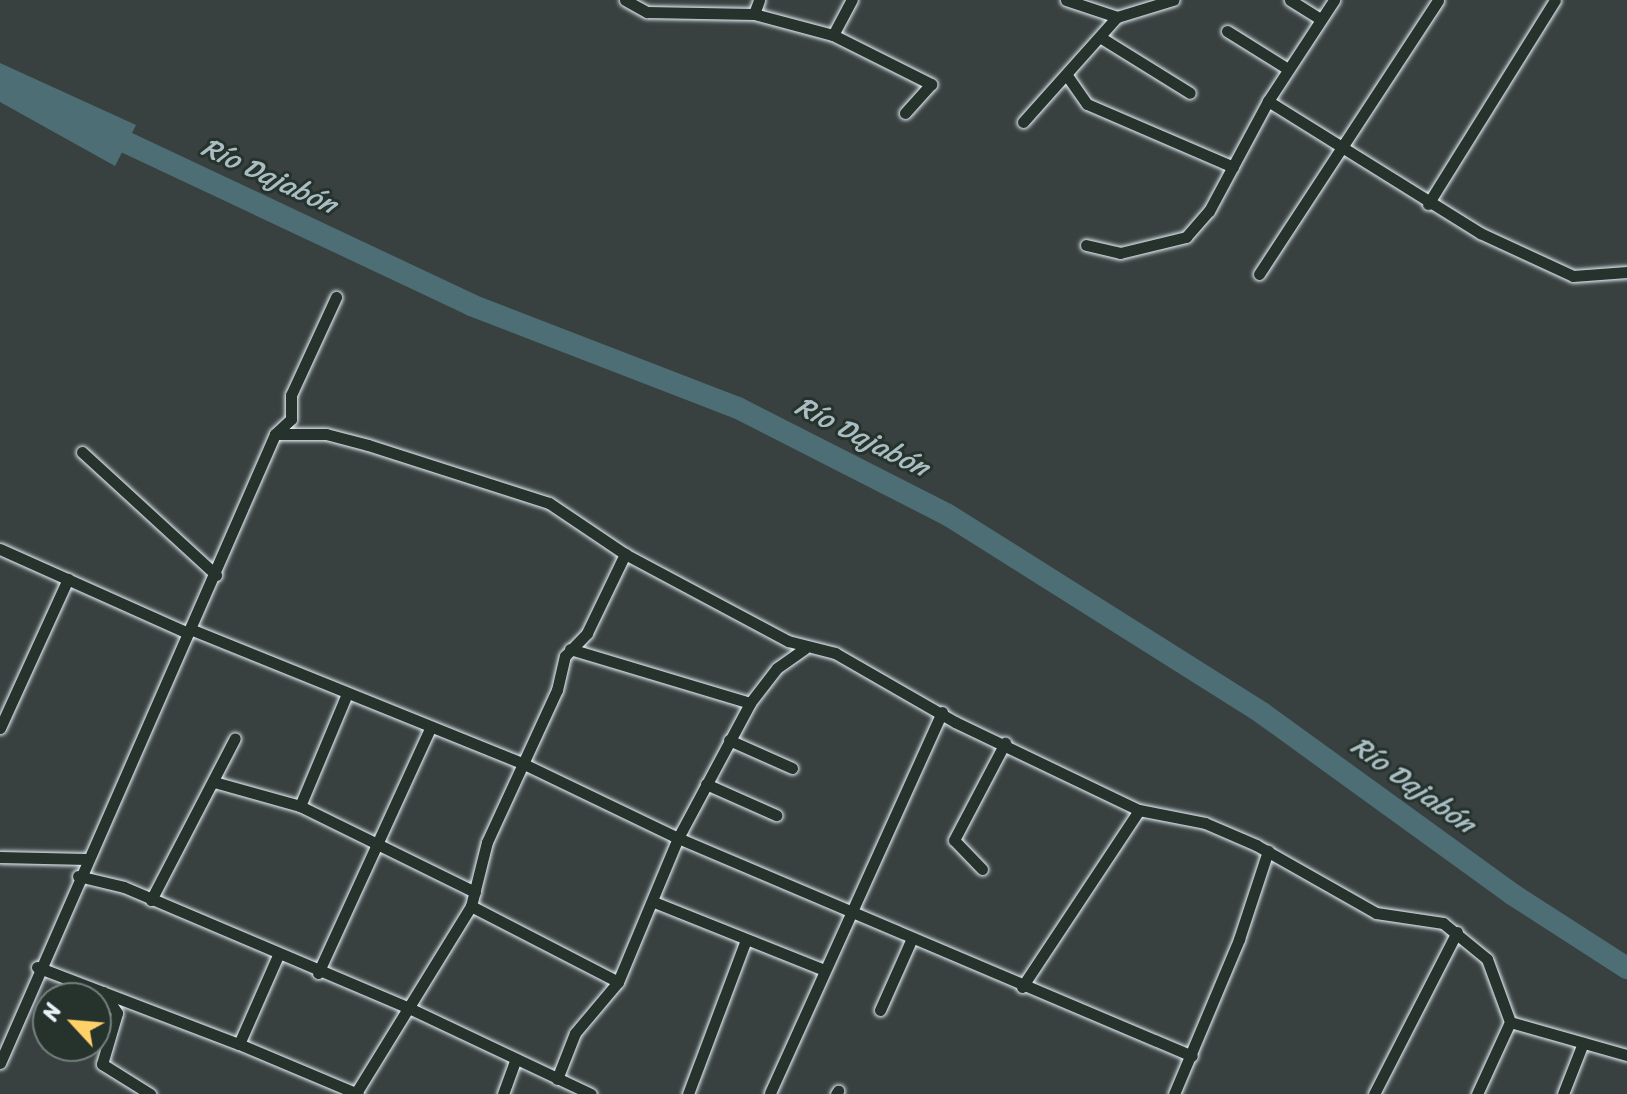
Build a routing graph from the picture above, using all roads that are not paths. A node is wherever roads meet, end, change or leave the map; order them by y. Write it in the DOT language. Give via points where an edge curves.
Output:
graph roads {
  1 [pos="625,0"];
  2 [pos="759,0"];
  3 [pos="852,0"];
  4 [pos="1066,0"];
  5 [pos="1103,0"];
  6 [pos="1173,0"];
  7 [pos="1290,0"];
  8 [pos="1334,0"];
  9 [pos="1438,0"];
  10 [pos="1555,0"];
  11 [pos="754,14"];
  12 [pos="1097,15"];
  13 [pos="1117,17"];
  14 [pos="1321,19"];
  15 [pos="1227,31"];
  16 [pos="833,35"];
  17 [pos="1103,39"];
  18 [pos="1288,69"];
  19 [pos="1068,77"];
  20 [pos="1190,93"];
  21 [pos="1268,101"];
  22 [pos="905,113"];
  23 [pos="1023,122"];
  24 [pos="1340,150"];
  25 [pos="1233,167"];
  26 [pos="1428,204"];
  27 [pos="1086,245"];
  28 [pos="1627,272"];
  29 [pos="1259,274"];
  30 [pos="336,297"];
  31 [pos="275,434"];
  32 [pos="82,452"];
  33 [pos="0,549"];
  34 [pos="625,554"];
  35 [pos="216,575"];
  36 [pos="68,579"];
  37 [pos="189,631"];
  38 [pos="570,649"];
  39 [pos="804,649"];
  40 [pos="346,696"];
  41 [pos="750,703"];
  42 [pos="942,712"];
  43 [pos="0,728"];
  44 [pos="430,728"];
  45 [pos="235,738"];
  46 [pos="729,740"];
  47 [pos="1005,743"];
  48 [pos="524,764"];
  49 [pos="792,768"];
  50 [pos="214,782"];
  51 [pos="706,784"];
  52 [pos="300,806"];
  53 [pos="1139,810"];
  54 [pos="776,815"];
  55 [pos="678,838"];
  56 [pos="376,844"];
  57 [pos="1268,851"];
  58 [pos="0,857"];
  59 [pos="87,859"];
  60 [pos="982,869"];
  61 [pos="78,876"];
  62 [pos="475,892"];
  63 [pos="151,900"];
  64 [pos="654,902"];
  65 [pos="471,906"];
  66 [pos="850,910"];
  67 [pos="1457,932"];
  68 [pos="912,938"];
  69 [pos="746,940"];
  70 [pos="278,955"];
  71 [pos="37,967"];
  72 [pos="824,970"];
  73 [pos="318,973"];
  74 [pos="77,982"];
  75 [pos="618,982"];
  76 [pos="1022,987"];
  77 [pos="112,995"];
  78 [pos="112,1006"];
  79 [pos="409,1008"];
  80 [pos="880,1010"];
  81 [pos="1510,1022"];
  82 [pos="112,1030"];
  83 [pos="1583,1043"];
  84 [pos="239,1044"];
  85 [pos="1627,1055"];
  86 [pos="1192,1056"];
  87 [pos="515,1061"];
  88 [pos="103,1062"];
  89 [pos="0,1063"];
  90 [pos="557,1079"];
  91 [pos="770,1093"];
  92 [pos="150,1094"];
  93 [pos="357,1094"];
  94 [pos="503,1094"];
  95 [pos="591,1094"];
  96 [pos="688,1094"];
  97 [pos="1174,1094"];
  98 [pos="1374,1094"];
  99 [pos="1477,1094"];
  100 [pos="1563,1094"];
  1 -- 11 [label="street" via="647,12"];
  2 -- 11 [label="street"];
  3 -- 16 [label="street"];
  4 -- 12 [label="street"];
  5 -- 12 [label="street"];
  6 -- 13 [label="street"];
  7 -- 14 [label="street"];
  8 -- 14 [label="street"];
  9 -- 24 [label="street"];
  10 -- 26 [label="street"];
  11 -- 16 [label="street"];
  12 -- 13 [label="street"];
  13 -- 17 [label="street"];
  14 -- 18 [label="street"];
  15 -- 18 [label="street"];
  16 -- 22 [label="street" via="931,84"];
  17 -- 19 [label="street"];
  17 -- 20 [label="street"];
  18 -- 21 [label="street"];
  19 -- 23 [label="street"];
  19 -- 25 [label="street" via="1087,104"];
  21 -- 24 [label="street"];
  21 -- 25 [label="street"];
  24 -- 26 [label="street"];
  24 -- 29 [label="street"];
  25 -- 27 [label="street" via="1186,237 1120,253"];
  26 -- 28 [label="street" via="1573,276"];
  30 -- 31 [label="street" via="291,395 291,419"];
  31 -- 34 [label="street" via="326,434 450,468 549,503"];
  31 -- 35 [label="street"];
  32 -- 35 [label="street"];
  33 -- 36 [label="street"];
  34 -- 38 [label="street" via="587,633"];
  34 -- 39 [label="street"];
  35 -- 37 [label="street"];
  36 -- 37 [label="street"];
  36 -- 43 [label="street"];
  37 -- 40 [label="street"];
  37 -- 59 [label="street"];
  38 -- 41 [label="street"];
  38 -- 48 [label="street"];
  39 -- 41 [label="street" via="777,668"];
  39 -- 42 [label="street" via="835,653"];
  40 -- 44 [label="street"];
  40 -- 52 [label="street"];
  41 -- 46 [label="street"];
  42 -- 47 [label="street"];
  42 -- 66 [label="street"];
  44 -- 48 [label="street"];
  44 -- 56 [label="street"];
  45 -- 50 [label="street"];
  46 -- 49 [label="street"];
  46 -- 51 [label="street"];
  47 -- 53 [label="street"];
  47 -- 60 [label="street" via="954,840"];
  48 -- 55 [label="street"];
  48 -- 62 [label="street" via="487,842"];
  50 -- 52 [label="street"];
  50 -- 63 [label="street"];
  51 -- 54 [label="street"];
  51 -- 55 [label="street"];
  52 -- 56 [label="street"];
  53 -- 57 [label="street" via="1205,823"];
  53 -- 76 [label="street"];
  55 -- 64 [label="street"];
  55 -- 66 [label="street"];
  56 -- 62 [label="street"];
  56 -- 73 [label="street"];
  57 -- 67 [label="street" via="1365,908"];
  57 -- 86 [label="street"];
  58 -- 59 [label="street"];
  59 -- 61 [label="street"];
  61 -- 63 [label="street"];
  61 -- 71 [label="street"];
  62 -- 65 [label="street"];
  63 -- 70 [label="street"];
  64 -- 69 [label="street"];
  64 -- 75 [label="street"];
  65 -- 75 [label="street"];
  65 -- 79 [label="street"];
  66 -- 68 [label="street"];
  66 -- 72 [label="street"];
  67 -- 81 [label="street" via="1498,977"];
  67 -- 98 [label="street"];
  68 -- 76 [label="street"];
  68 -- 80 [label="street"];
  69 -- 72 [label="street"];
  69 -- 96 [label="street"];
  70 -- 73 [label="street"];
  70 -- 84 [label="street"];
  71 -- 74 [label="street"];
  71 -- 89 [label="street"];
  72 -- 91 [label="street"];
  73 -- 79 [label="street"];
  75 -- 90 [label="street" via="575,1033"];
  76 -- 86 [label="street"];
  77 -- 84 [label="street"];
  78 -- 82 [label="street" via="117,1013"];
  79 -- 87 [label="street"];
  79 -- 93 [label="street"];
  81 -- 83 [label="street"];
  81 -- 99 [label="street"];
  83 -- 85 [label="street"];
  83 -- 100 [label="street"];
  84 -- 93 [label="street"];
  86 -- 97 [label="street"];
  87 -- 90 [label="street"];
  87 -- 94 [label="street"];
  88 -- 92 [label="street"];
  90 -- 95 [label="street"];
}
